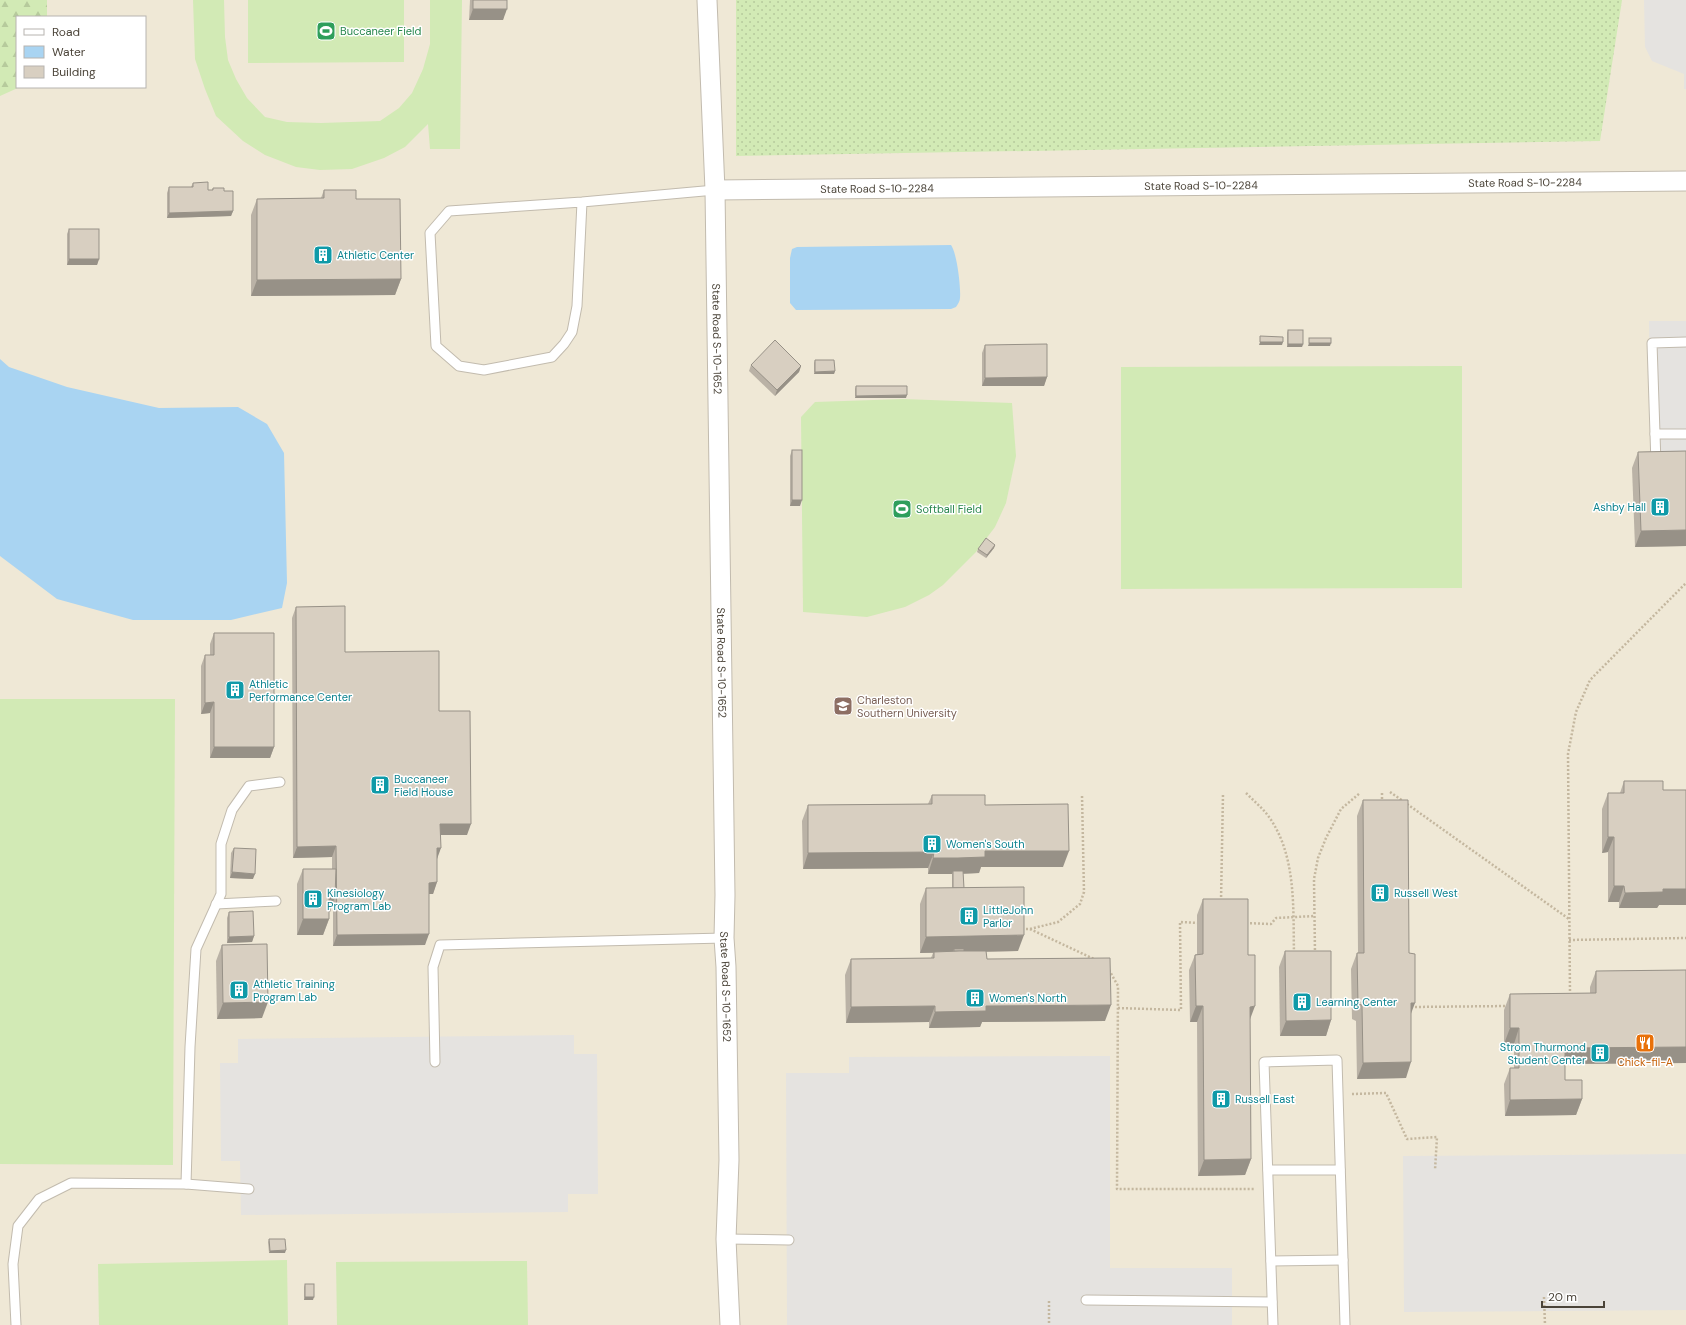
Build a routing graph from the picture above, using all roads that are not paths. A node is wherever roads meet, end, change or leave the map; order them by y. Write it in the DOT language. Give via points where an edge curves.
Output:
graph roads {
  1 [pos="706,0"];
  2 [pos="1686,181"];
  3 [pos="715,190"];
  4 [pos="582,202"];
  5 [pos="1686,342"];
  6 [pos="1655,434"];
  7 [pos="1686,434"];
  8 [pos="1664,468"];
  9 [pos="280,782"];
  10 [pos="276,901"];
  11 [pos="216,904"];
  12 [pos="724,938"];
  13 [pos="435,1062"];
  14 [pos="1268,1170"];
  15 [pos="1340,1170"];
  16 [pos="186,1184"];
  17 [pos="249,1189"];
  18 [pos="726,1239"];
  19 [pos="789,1240"];
  20 [pos="1343,1260"];
  21 [pos="1271,1261"];
  22 [pos="1086,1300"];
  23 [pos="1272,1302"];
  24 [pos="16,1325"];
  25 [pos="730,1325"];
  26 [pos="1273,1325"];
  27 [pos="1345,1325"];
  1 -- 3 [label="street, State Road S-10-1652"];
  2 -- 3 [label="street, State Road S-10-2284"];
  3 -- 4 [label="lane"];
  3 -- 12 [label="street, State Road S-10-1652"];
  4 -- 4 [label="lane" via="449,211 430,233 436,346 459,366 484,370 552,357 572,332 577,306"];
  5 -- 6 [label="lane" via="1652,343"];
  6 -- 7 [label="lane"];
  6 -- 8 [label="lane" via="1656,468"];
  9 -- 11 [label="lane" via="249,786 232,810 221,844 221,894"];
  10 -- 11 [label="lane"];
  11 -- 16 [label="lane" via="196,949"];
  12 -- 13 [label="lane" via="440,945 433,967"];
  12 -- 18 [label="street, State Road S-10-1652" via="729,1160"];
  14 -- 15 [label="lane"];
  14 -- 15 [label="lane" via="1264,1062 1337,1060"];
  14 -- 21 [label="lane"];
  15 -- 20 [label="lane"];
  16 -- 17 [label="lane"];
  16 -- 24 [label="lane" via="71,1183 39,1199 18,1226 13,1264"];
  18 -- 19 [label="lane"];
  18 -- 25 [label="street, State Road S-10-1652"];
  20 -- 21 [label="lane"];
  20 -- 27 [label="lane"];
  21 -- 23 [label="lane"];
  22 -- 23 [label="lane"];
  23 -- 26 [label="lane"];
}
